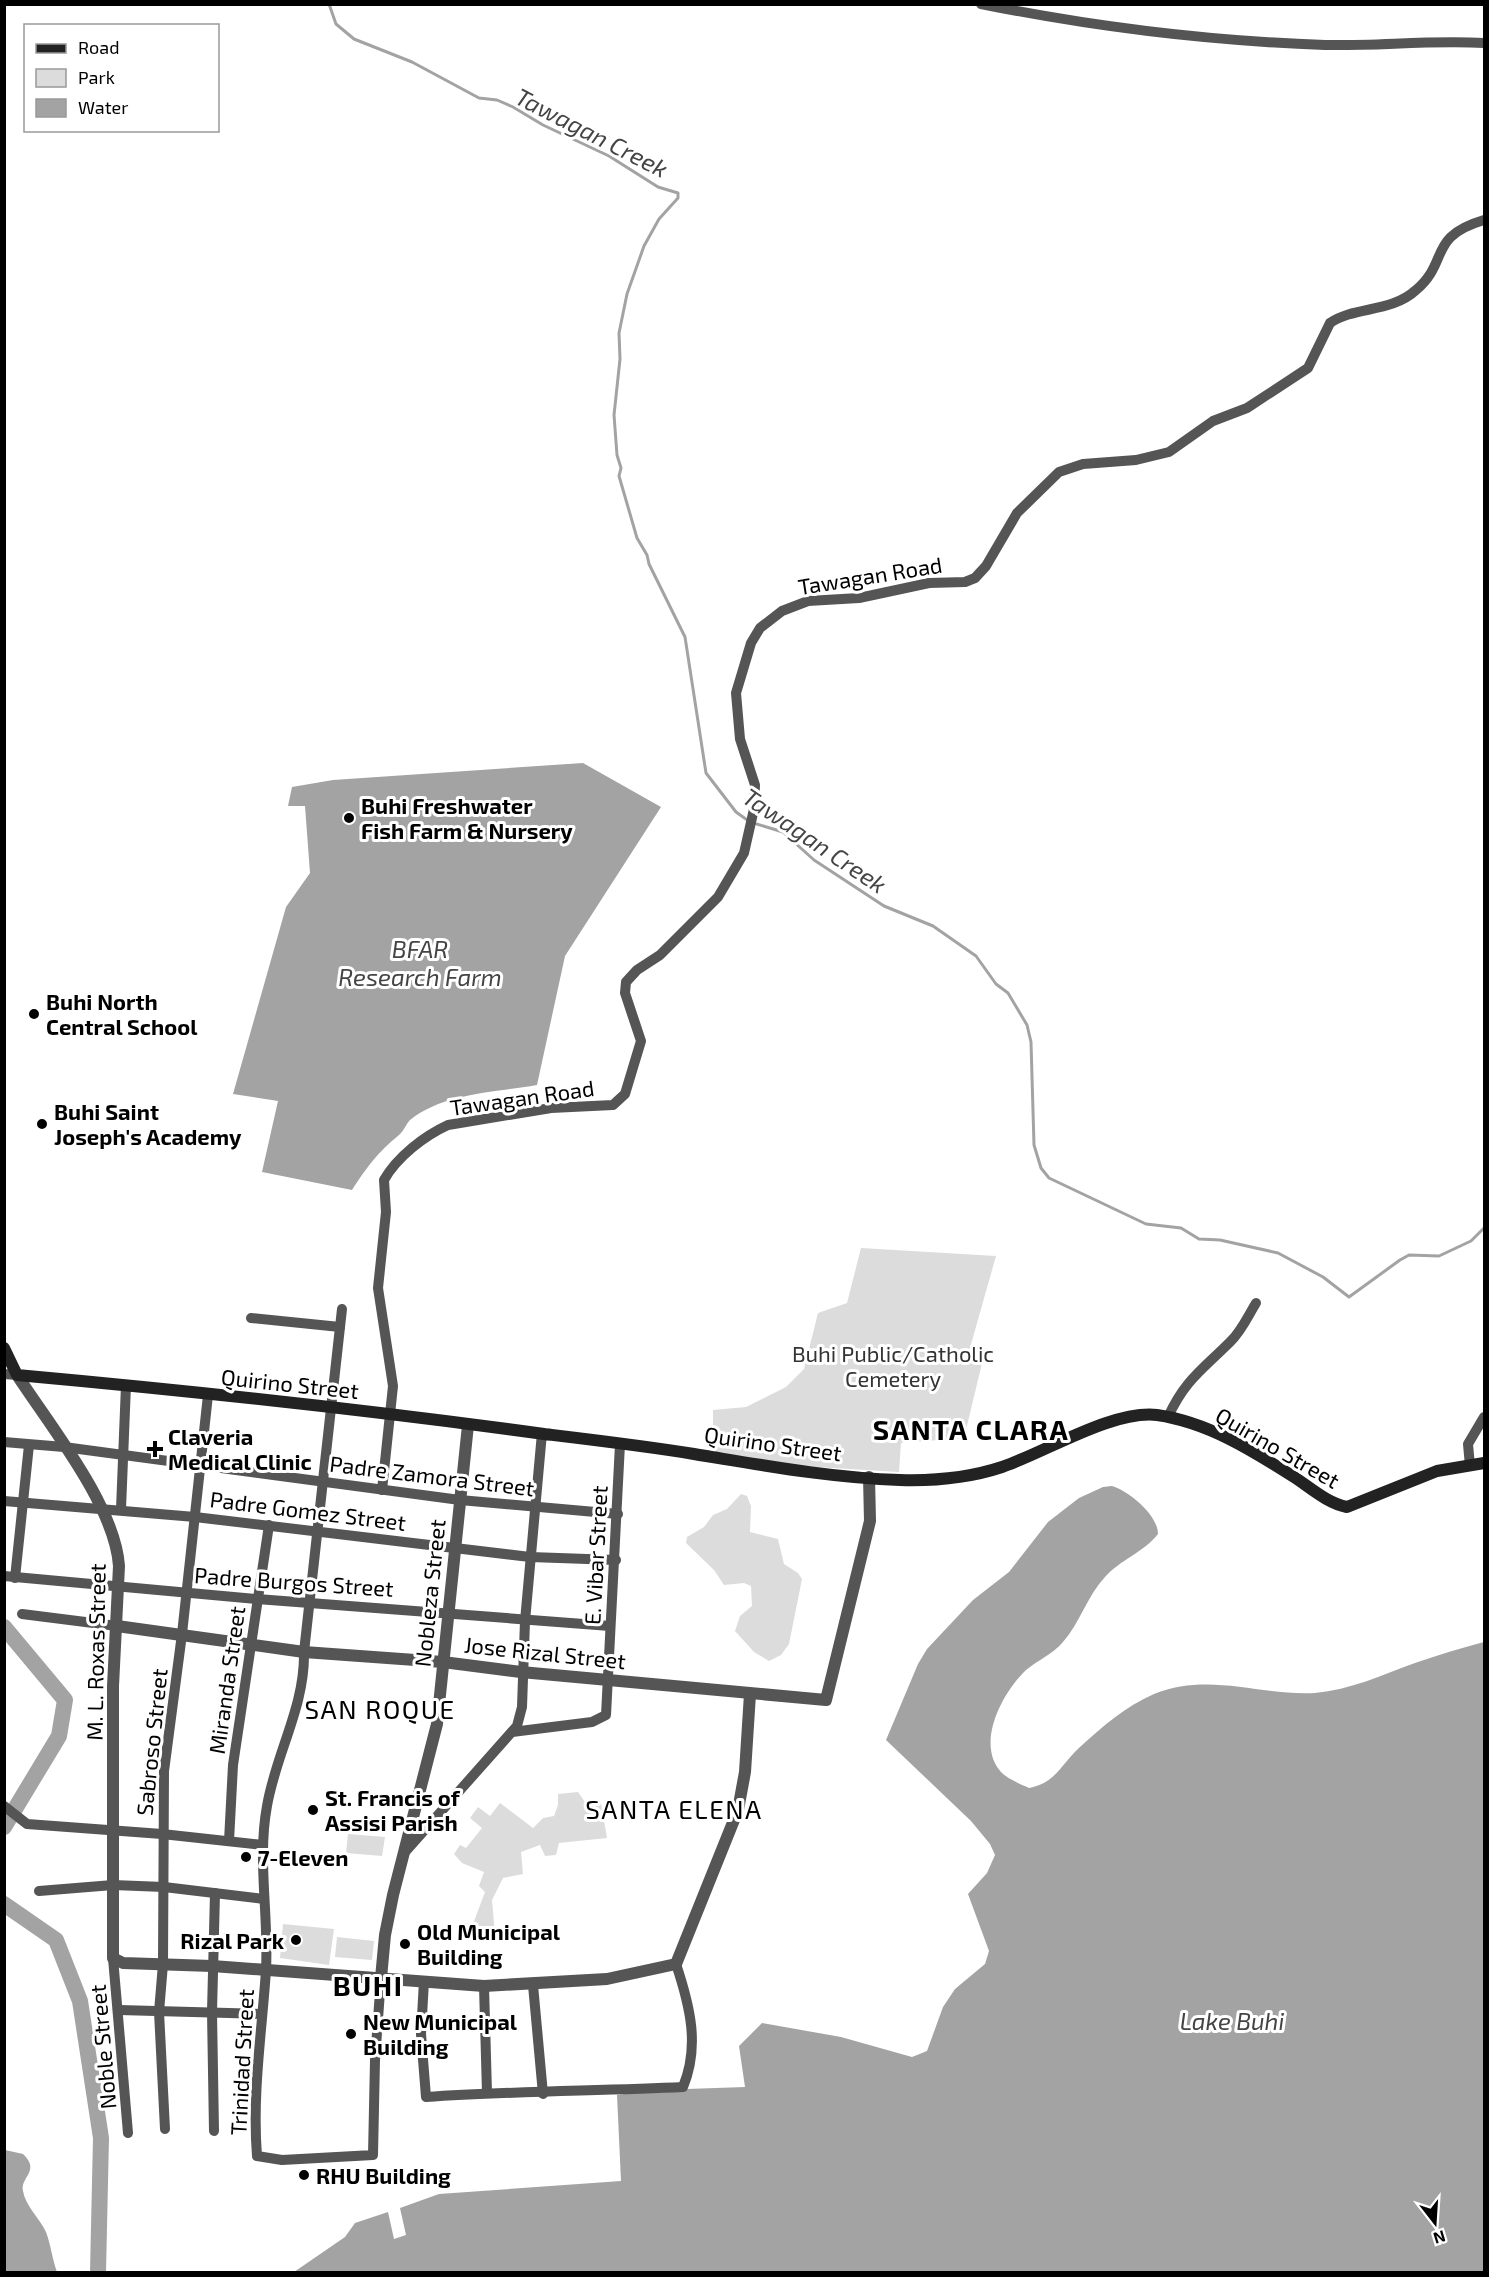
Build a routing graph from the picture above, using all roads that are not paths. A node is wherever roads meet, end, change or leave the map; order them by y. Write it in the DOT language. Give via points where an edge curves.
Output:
graph roads {
  1 [pos="981,4"];
  2 [pos="1485,43"];
  3 [pos="1485,220"];
  4 [pos="1256,1303"];
  5 [pos="342,1309"];
  6 [pos="251,1318"];
  7 [pos="340,1327"];
  8 [pos="4,1348"];
  9 [pos="11,1375"];
  10 [pos="126,1385"];
  11 [pos="208,1395"];
  12 [pos="330,1407"];
  13 [pos="392,1415"];
  14 [pos="1168,1417"];
  15 [pos="1485,1417"];
  16 [pos="468,1425"];
  17 [pos="542,1433"];
  18 [pos="4,1442"];
  19 [pos="620,1444"];
  20 [pos="29,1445"];
  21 [pos="64,1447"];
  22 [pos="122,1456"];
  23 [pos="1485,1463"];
  24 [pos="201,1466"];
  25 [pos="1470,1466"];
  26 [pos="869,1477"];
  27 [pos="322,1483"];
  28 [pos="382,1490"];
  29 [pos="460,1500"];
  30 [pos="4,1502"];
  31 [pos="24,1504"];
  32 [pos="102,1507"];
  33 [pos="535,1507"];
  34 [pos="121,1509"];
  35 [pos="618,1514"];
  36 [pos="195,1516"];
  37 [pos="268,1526"];
  38 [pos="318,1530"];
  39 [pos="454,1548"];
  40 [pos="530,1557"];
  41 [pos="616,1560"];
  42 [pos="10,1577"];
  43 [pos="118,1587"];
  44 [pos="187,1592"];
  45 [pos="257,1599"];
  46 [pos="310,1602"];
  47 [pos="447,1612"];
  48 [pos="22,1614"];
  49 [pos="525,1621"];
  50 [pos="117,1626"];
  51 [pos="610,1626"];
  52 [pos="182,1634"];
  53 [pos="251,1645"];
  54 [pos="304,1652"];
  55 [pos="443,1662"];
  56 [pos="522,1672"];
  57 [pos="608,1679"];
  58 [pos="750,1694"];
  59 [pos="512,1732"];
  60 [pos="5,1807"];
  61 [pos="113,1830"];
  62 [pos="162,1834"];
  63 [pos="229,1840"];
  64 [pos="263,1845"];
  65 [pos="406,1851"];
  66 [pos="113,1885"];
  67 [pos="164,1887"];
  68 [pos="39,1891"];
  69 [pos="215,1893"];
  70 [pos="264,1899"];
  71 [pos="113,1958"];
  72 [pos="163,1964"];
  73 [pos="676,1964"];
  74 [pos="212,1966"];
  75 [pos="266,1970"];
  76 [pos="381,1978"];
  77 [pos="424,1981"];
  78 [pos="533,1985"];
  79 [pos="484,1986"];
  80 [pos="118,2010"];
  81 [pos="159,2012"];
  82 [pos="212,2012"];
  83 [pos="261,2014"];
  84 [pos="488,2093"];
  85 [pos="543,2094"];
  86 [pos="165,2129"];
  87 [pos="214,2131"];
  88 [pos="128,2133"];
  89 [pos="256,2156"];
  1 -- 2 [label="street" via="1125,30 1221,39 1328,45"];
  3 -- 13 [label="street, Tawagan Road" via="1457,230 1448,238 1427,278 1409,296 1330,323 1308,368 1254,405 1213,421 1164,455 1083,464 1059,472 1017,513 975,578 928,583 859,598 808,601 763,624 751,643 735,693 744,758 755,785 744,853 721,893 660,955 626,982 625,993 641,1041 625,1094 613,1105 551,1108 448,1125 414,1147 388,1172 382,1186 386,1212 377,1280 393,1386"];
  4 -- 14 [label="street" via="1231,1341 1181,1390"];
  5 -- 7 [label="street, Trinidad Street"];
  6 -- 7 [label="street"];
  7 -- 12 [label="street, Trinidad Street"];
  8 -- 9 [label="main road"];
  9 -- 10 [label="main road, Quirino Street"];
  9 -- 21 [label="street, M. L. Roxas Street"];
  10 -- 11 [label="main road, Quirino Street"];
  10 -- 22 [label="street"];
  11 -- 12 [label="main road, Quirino Street"];
  11 -- 24 [label="street, Sabroso Street"];
  12 -- 13 [label="main road, Quirino Street"];
  12 -- 27 [label="street, Trinidad Street"];
  13 -- 16 [label="main road, Quirino Street"];
  13 -- 28 [label="street, Tawagan Road"];
  14 -- 25 [label="main road, Quirino Street" via="1216,1432 1335,1505 1347,1507 1437,1471"];
  14 -- 26 [label="main road, Quirino Street" via="1142,1414 1118,1420 1036,1455 977,1474 927,1479"];
  15 -- 25 [label="street" via="1468,1444"];
  16 -- 17 [label="main road, Quirino Street"];
  16 -- 29 [label="street, Nobleza Street"];
  17 -- 19 [label="main road, Quirino Street"];
  17 -- 33 [label="street"];
  18 -- 20 [label="street, Padre Zamora Street"];
  19 -- 26 [label="main road, Quirino Street"];
  19 -- 35 [label="street, E. Vibar Street"];
  20 -- 21 [label="street, Padre Zamora Street"];
  20 -- 31 [label="street"];
  21 -- 22 [label="street, Padre Zamora Street"];
  21 -- 32 [label="street, M. L. Roxas Street"];
  22 -- 24 [label="street, Padre Zamora Street"];
  22 -- 34 [label="street"];
  23 -- 25 [label="main road, Quirino Street"];
  24 -- 27 [label="street, Padre Zamora Street"];
  24 -- 36 [label="street, Sabroso Street"];
  26 -- 58 [label="street, Jose Rizal Street" via="870,1521 826,1700"];
  27 -- 28 [label="street, Padre Zamora Street"];
  27 -- 38 [label="street, Trinidad Street"];
  28 -- 29 [label="street, Padre Zamora Street"];
  29 -- 33 [label="street, Padre Zamora Street"];
  29 -- 39 [label="street, Nobleza Street"];
  30 -- 31 [label="street, Padre Gomez Street"];
  31 -- 32 [label="street, Padre Gomez Street"];
  31 -- 42 [label="street"];
  32 -- 34 [label="street, Padre Gomez Street"];
  32 -- 43 [label="street, M. L. Roxas Street" via="117,1549"];
  33 -- 35 [label="street, Padre Zamora Street"];
  33 -- 40 [label="street"];
  34 -- 36 [label="street, Padre Gomez Street"];
  35 -- 41 [label="street, E. Vibar Street"];
  36 -- 37 [label="street, Padre Gomez Street"];
  36 -- 44 [label="street, Sabroso Street"];
  37 -- 38 [label="street, Padre Gomez Street"];
  37 -- 45 [label="street, Miranda Street"];
  38 -- 39 [label="street, Padre Gomez Street"];
  38 -- 46 [label="street, Trinidad Street"];
  39 -- 40 [label="street, Padre Gomez Street"];
  39 -- 47 [label="street, Nobleza Street"];
  40 -- 41 [label="street, Padre Gomez Street"];
  40 -- 49 [label="street"];
  41 -- 51 [label="street, E. Vibar Street"];
  42 -- 43 [label="street, Padre Burgos Street"];
  43 -- 44 [label="street, Padre Burgos Street"];
  43 -- 50 [label="street, M. L. Roxas Street"];
  44 -- 45 [label="street, Padre Burgos Street"];
  44 -- 52 [label="street, Sabroso Street"];
  45 -- 46 [label="street, Padre Burgos Street"];
  45 -- 53 [label="street, Miranda Street"];
  46 -- 47 [label="street, Padre Burgos Street"];
  46 -- 54 [label="street, Trinidad Street"];
  47 -- 49 [label="street, Padre Burgos Street"];
  47 -- 55 [label="street, Nobleza Street"];
  48 -- 50 [label="street"];
  49 -- 51 [label="street, Padre Burgos Street"];
  49 -- 56 [label="street"];
  50 -- 52 [label="street, Jose Rizal Street"];
  50 -- 61 [label="street, M. L. Roxas Street"];
  51 -- 57 [label="street, E. Vibar Street"];
  52 -- 53 [label="street, Jose Rizal Street"];
  52 -- 62 [label="street, Sabroso Street" via="164,1771"];
  53 -- 54 [label="street, Jose Rizal Street"];
  53 -- 63 [label="street, Miranda Street" via="233,1765"];
  54 -- 55 [label="street, Jose Rizal Street"];
  54 -- 64 [label="street, Trinidad Street" via="300,1698 271,1785"];
  55 -- 56 [label="street, Jose Rizal Street"];
  55 -- 65 [label="street, Nobleza Street" via="437,1724"];
  56 -- 57 [label="street, Jose Rizal Street"];
  56 -- 59 [label="street" via="522,1707"];
  57 -- 58 [label="street, Jose Rizal Street"];
  57 -- 59 [label="street, E. Vibar Street" via="607,1711 600,1721"];
  58 -- 73 [label="street" via="745,1772 738,1810"];
  59 -- 65 [label="street"];
  60 -- 61 [label="street" via="27,1824"];
  61 -- 62 [label="street"];
  61 -- 66 [label="street, M. L. Roxas Street"];
  62 -- 63 [label="street"];
  62 -- 67 [label="street, Sabroso Street"];
  63 -- 64 [label="street"];
  64 -- 70 [label="street, Trinidad Street"];
  65 -- 76 [label="street, Nobleza Street" via="388,1918"];
  66 -- 67 [label="street"];
  66 -- 68 [label="street"];
  66 -- 71 [label="street, M. L. Roxas Street"];
  67 -- 69 [label="street"];
  67 -- 72 [label="street, Sabroso Street"];
  69 -- 70 [label="street"];
  69 -- 74 [label="street"];
  70 -- 75 [label="street, Trinidad Street"];
  71 -- 72 [label="street" via="123,1963"];
  71 -- 80 [label="street, Noble Street"];
  72 -- 74 [label="street"];
  72 -- 81 [label="street, Sabroso Street"];
  73 -- 78 [label="street" via="607,1979"];
  73 -- 85 [label="street" via="691,2010 693,2036 689,2073 683,2087"];
  74 -- 75 [label="street"];
  74 -- 82 [label="street"];
  75 -- 76 [label="street"];
  75 -- 83 [label="street, Trinidad Street"];
  76 -- 77 [label="street"];
  76 -- 89 [label="street, Nobleza Street" via="373,2156 282,2160"];
  77 -- 79 [label="street"];
  77 -- 84 [label="street" via="421,2034 426,2097"];
  78 -- 79 [label="street"];
  78 -- 85 [label="street"];
  79 -- 84 [label="street"];
  80 -- 81 [label="street"];
  80 -- 88 [label="street, Noble Street"];
  81 -- 82 [label="street"];
  81 -- 86 [label="street, Sabroso Street"];
  82 -- 83 [label="street"];
  82 -- 87 [label="street"];
  83 -- 89 [label="street, Trinidad Street"];
  84 -- 85 [label="street"];
}
